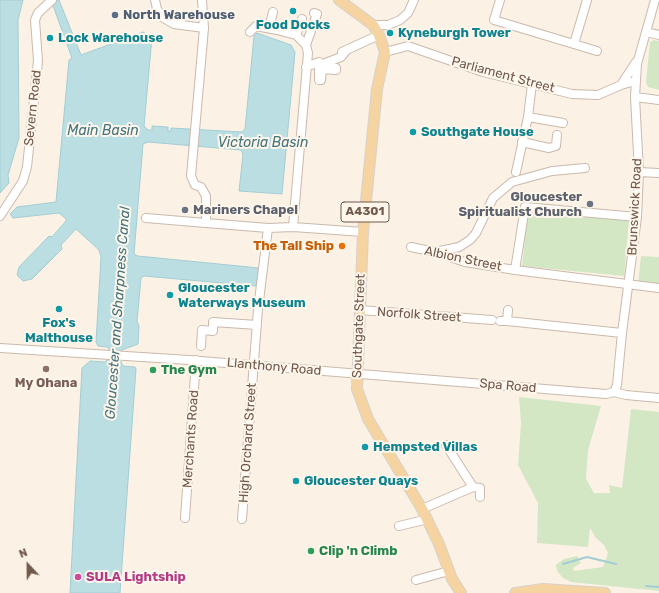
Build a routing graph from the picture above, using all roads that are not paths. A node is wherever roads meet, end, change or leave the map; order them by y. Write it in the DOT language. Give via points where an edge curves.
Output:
graph roads {
  1 [pos="155,0"];
  2 [pos="202,0"];
  3 [pos="339,0"];
  4 [pos="414,0"];
  5 [pos="500,0"];
  6 [pos="587,0"];
  7 [pos="655,0"];
  8 [pos="50,2"];
  9 [pos="272,12"];
  10 [pos="314,13"];
  11 [pos="302,19"];
  12 [pos="373,25"];
  13 [pos="204,28"];
  14 [pos="269,28"];
  15 [pos="250,32"];
  16 [pos="646,32"];
  17 [pos="296,35"];
  18 [pos="379,35"];
  19 [pos="659,35"];
  20 [pos="574,44"];
  21 [pos="307,49"];
  22 [pos="597,51"];
  23 [pos="385,52"];
  24 [pos="638,58"];
  25 [pos="306,67"];
  26 [pos="635,81"];
  27 [pos="532,84"];
  28 [pos="621,85"];
  29 [pos="635,97"];
  30 [pos="659,100"];
  31 [pos="528,117"];
  32 [pos="562,123"];
  33 [pos="557,135"];
  34 [pos="522,142"];
  35 [pos="585,168"];
  36 [pos="516,172"];
  37 [pos="639,172"];
  38 [pos="659,173"];
  39 [pos="0,216"];
  40 [pos="637,217"];
  41 [pos="146,218"];
  42 [pos="206,223"];
  43 [pos="293,227"];
  44 [pos="268,228"];
  45 [pos="363,232"];
  46 [pos="411,247"];
  47 [pos="435,252"];
  48 [pos="515,270"];
  49 [pos="629,285"];
  50 [pos="659,288"];
  51 [pos="360,310"];
  52 [pos="508,310"];
  53 [pos="499,321"];
  54 [pos="257,325"];
  55 [pos="622,333"];
  56 [pos="202,346"];
  57 [pos="0,348"];
  58 [pos="196,360"];
  59 [pos="253,366"];
  60 [pos="357,374"];
  61 [pos="614,392"];
  62 [pos="659,398"];
  63 [pos="446,445"];
  64 [pos="473,487"];
  65 [pos="480,497"];
  66 [pos="422,509"];
  67 [pos="185,518"];
  68 [pos="242,519"];
  69 [pos="428,519"];
  70 [pos="399,526"];
  71 [pos="451,575"];
  72 [pos="416,580"];
  73 [pos="550,592"];
  74 [pos="454,593"];
  75 [pos="461,593"];
  76 [pos="515,593"];
  77 [pos="606,593"];
  1 -- 13 [label="street" via="162,17 174,24"];
  2 -- 13 [label="street"];
  3 -- 12 [label="main road"];
  4 -- 12 [label="street" via="408,13 400,20"];
  5 -- 20 [label="street" via="494,20"];
  6 -- 20 [label="street"];
  7 -- 16 [label="street, Brunswick Road"];
  8 -- 39 [label="street, Severn Road" via="38,13 35,20 38,61 27,167 16,194"];
  9 -- 14 [label="street"];
  10 -- 21 [label="street" via="317,14"];
  11 -- 17 [label="street"];
  12 -- 18 [label="main road"];
  13 -- 42 [label="street" via="191,176 195,185 201,187 206,196"];
  14 -- 15 [label="street" via="256,26"];
  14 -- 17 [label="street"];
  16 -- 19 [label="street"];
  16 -- 24 [label="street, Brunswick Road"];
  17 -- 21 [label="street"];
  18 -- 23 [label="main road"];
  18 -- 25 [label="street" via="323,64 322,67 336,70 322,69 321,80 319,62"];
  20 -- 22 [label="street"];
  21 -- 25 [label="street"];
  23 -- 27 [label="street, Parliament Street" via="408,46 483,72"];
  23 -- 45 [label="main road, Southgate Street / A4301" via="377,89"];
  24 -- 26 [label="street, Brunswick Road"];
  24 -- 28 [label="street"];
  25 -- 43 [label="street"];
  26 -- 28 [label="street, Parliament Street"];
  26 -- 29 [label="street, Brunswick Road"];
  27 -- 28 [label="street, Parliament Street" via="587,96 602,94"];
  27 -- 31 [label="street"];
  29 -- 30 [label="street"];
  29 -- 37 [label="street, Brunswick Road"];
  31 -- 32 [label="street"];
  31 -- 34 [label="street"];
  33 -- 34 [label="street" via="556,146 549,148"];
  34 -- 36 [label="street"];
  35 -- 47 [label="street" via="552,172 512,182 493,198 470,240 459,247"];
  37 -- 38 [label="street"];
  37 -- 40 [label="street, Brunswick Road"];
  40 -- 48 [label="street" via="526,207"];
  40 -- 49 [label="street, Brunswick Road"];
  41 -- 42 [label="street"];
  42 -- 44 [label="street"];
  43 -- 44 [label="street"];
  43 -- 45 [label="street"];
  44 -- 54 [label="street, High Orchard Street"];
  45 -- 51 [label="main road, Southgate Street / A4301"];
  46 -- 47 [label="street, Albion Street"];
  47 -- 48 [label="street, Albion Street" via="465,262"];
  48 -- 49 [label="street, Albion Street"];
  49 -- 50 [label="street, Albion Street"];
  49 -- 55 [label="street, Brunswick Road"];
  51 -- 53 [label="street, Norfolk Street" via="478,322"];
  51 -- 60 [label="main road, Southgate Street / A4301"];
  52 -- 53 [label="street"];
  53 -- 55 [label="street, Norfolk Street"];
  54 -- 56 [label="street" via="214,322 213,331 202,330"];
  54 -- 59 [label="street, High Orchard Street"];
  55 -- 61 [label="street, Brunswick Road" via="617,386"];
  57 -- 58 [label="street, Llanthony Road"];
  58 -- 59 [label="street, Llanthony Road"];
  58 -- 67 [label="street, Merchants Road"];
  59 -- 60 [label="street, Llanthony Road"];
  59 -- 68 [label="street, High Orchard Street"];
  60 -- 61 [label="street, Spa Road" via="606,394"];
  60 -- 66 [label="main road, Southgate Street / A4301" via="357,389 368,419"];
  61 -- 62 [label="street, Spa Road"];
  63 -- 64 [label="street"];
  64 -- 65 [label="street" via="480,488"];
  64 -- 66 [label="street"];
  66 -- 69 [label="main road, Southgate Street / A4301"];
  69 -- 70 [label="street"];
  69 -- 71 [label="main road, Southgate Street / A4301"];
  71 -- 72 [label="street"];
  71 -- 74 [label="main road, Southgate Street / A4301"];
  71 -- 75 [label="main road, Southgate Street / A4301"];
  73 -- 76 [label="main road" via="530,590"];
  73 -- 77 [label="main road"];
}
